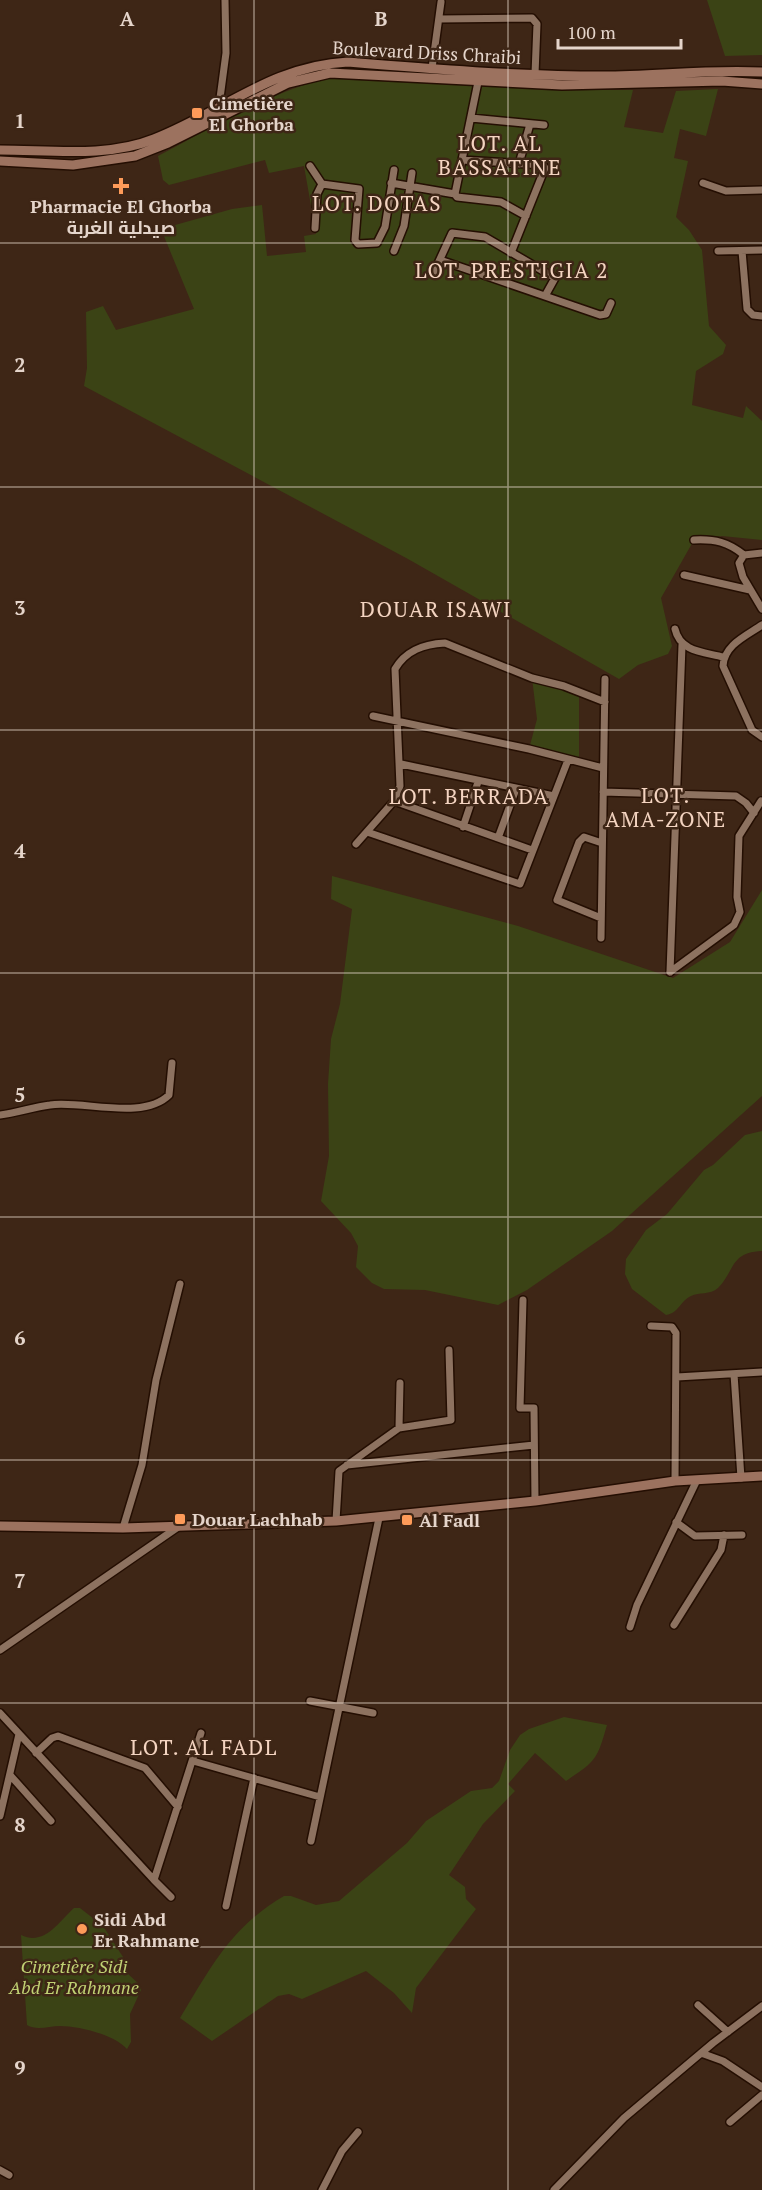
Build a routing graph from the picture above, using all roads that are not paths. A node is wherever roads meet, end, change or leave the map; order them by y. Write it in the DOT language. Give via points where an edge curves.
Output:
graph roads {
  1 [pos="225,0"];
  2 [pos="441,2"];
  3 [pos="439,19"];
  4 [pos="432,68"];
  5 [pos="762,72"];
  6 [pos="535,74"];
  7 [pos="602,76"];
  8 [pos="626,80"];
  9 [pos="478,82"];
  10 [pos="762,84"];
  11 [pos="602,86"];
  12 [pos="242,99"];
  13 [pos="221,106"];
  14 [pos="471,118"];
  15 [pos="530,123"];
  16 [pos="544,125"];
  17 [pos="0,150"];
  18 [pos="462,160"];
  19 [pos="0,161"];
  20 [pos="519,164"];
  21 [pos="310,166"];
  22 [pos="393,170"];
  23 [pos="412,173"];
  24 [pos="392,183"];
  25 [pos="703,183"];
  26 [pos="322,184"];
  27 [pos="409,186"];
  28 [pos="762,190"];
  29 [pos="455,194"];
  30 [pos="526,216"];
  31 [pos="315,228"];
  32 [pos="394,250"];
  33 [pos="762,250"];
  34 [pos="718,251"];
  35 [pos="742,251"];
  36 [pos="511,254"];
  37 [pos="440,260"];
  38 [pos="434,272"];
  39 [pos="545,296"];
  40 [pos="611,303"];
  41 [pos="762,316"];
  42 [pos="694,540"];
  43 [pos="762,553"];
  44 [pos="744,555"];
  45 [pos="684,575"];
  46 [pos="750,590"];
  47 [pos="762,609"];
  48 [pos="762,625"];
  49 [pos="675,629"];
  50 [pos="682,645"];
  51 [pos="723,657"];
  52 [pos="605,679"];
  53 [pos="604,702"];
  54 [pos="373,716"];
  55 [pos="399,721"];
  56 [pos="762,737"];
  57 [pos="568,760"];
  58 [pos="401,764"];
  59 [pos="603,768"];
  60 [pos="478,782"];
  61 [pos="516,789"];
  62 [pos="603,792"];
  63 [pos="675,795"];
  64 [pos="554,796"];
  65 [pos="394,801"];
  66 [pos="761,801"];
  67 [pos="754,813"];
  68 [pos="463,827"];
  69 [pos="367,832"];
  70 [pos="498,838"];
  71 [pos="602,843"];
  72 [pos="356,844"];
  73 [pos="532,850"];
  74 [pos="601,918"];
  75 [pos="601,938"];
  76 [pos="172,1063"];
  77 [pos="0,1115"];
  78 [pos="180,1284"];
  79 [pos="523,1300"];
  80 [pos="651,1326"];
  81 [pos="449,1350"];
  82 [pos="762,1372"];
  83 [pos="734,1374"];
  84 [pos="676,1377"];
  85 [pos="400,1383"];
  86 [pos="399,1428"];
  87 [pos="534,1445"];
  88 [pos="347,1465"];
  89 [pos="762,1476"];
  90 [pos="741,1478"];
  91 [pos="697,1480"];
  92 [pos="675,1481"];
  93 [pos="536,1501"];
  94 [pos="379,1518"];
  95 [pos="336,1521"];
  96 [pos="676,1522"];
  97 [pos="0,1526"];
  98 [pos="178,1527"];
  99 [pos="123,1528"];
  100 [pos="742,1535"];
  101 [pos="724,1536"];
  102 [pos="674,1625"];
  103 [pos="630,1627"];
  104 [pos="0,1650"];
  105 [pos="310,1701"];
  106 [pos="339,1706"];
  107 [pos="0,1713"];
  108 [pos="373,1713"];
  109 [pos="201,1733"];
  110 [pos="20,1734"];
  111 [pos="36,1753"];
  112 [pos="193,1761"];
  113 [pos="10,1775"];
  114 [pos="254,1778"];
  115 [pos="320,1797"];
  116 [pos="178,1807"];
  117 [pos="0,1816"];
  118 [pos="51,1821"];
  119 [pos="311,1841"];
  120 [pos="154,1880"];
  121 [pos="171,1897"];
  122 [pos="226,1906"];
  123 [pos="698,2005"];
  124 [pos="762,2006"];
  125 [pos="728,2032"];
  126 [pos="701,2053"];
  127 [pos="762,2087"];
  128 [pos="762,2095"];
  129 [pos="730,2122"];
  130 [pos="358,2133"];
  131 [pos="0,2170"];
  132 [pos="9,2175"];
  133 [pos="322,2190"];
  134 [pos="554,2190"];
  1 -- 13 [label="street"];
  2 -- 3 [label="street"];
  3 -- 4 [label="street"];
  3 -- 6 [label="street" via="532,18 537,24"];
  4 -- 6 [label="main road, Boulevard Driss Chraibi"];
  4 -- 12 [label="main road, Boulevard Driss Chraibi" via="325,63 279,76"];
  5 -- 8 [label="main road, Boulevard Driss Chraibi" via="718,70"];
  6 -- 7 [label="main road, Boulevard Driss Chraibi"];
  7 -- 8 [label="main road, Boulevard Driss Chraibi"];
  7 -- 11 [label="main road"];
  8 -- 10 [label="main road, Boulevard Driss Chraibi"];
  8 -- 11 [label="main road, Boulevard Driss Chraibi"];
  9 -- 11 [label="main road, Boulevard Driss Chraibi"];
  9 -- 12 [label="main road, Boulevard Driss Chraibi" via="330,73 288,82"];
  9 -- 14 [label="street"];
  12 -- 13 [label="main road, Boulevard Driss Chraibi"];
  12 -- 19 [label="main road, Boulevard Driss Chraibi" via="168,143 116,160 73,165"];
  13 -- 17 [label="main road, Boulevard Driss Chraibi" via="153,140 128,147 104,151"];
  14 -- 15 [label="street"];
  14 -- 18 [label="street"];
  15 -- 16 [label="street"];
  15 -- 20 [label="street"];
  18 -- 20 [label="street"];
  18 -- 29 [label="street"];
  20 -- 30 [label="street" via="545,168"];
  21 -- 26 [label="street"];
  22 -- 24 [label="street"];
  23 -- 27 [label="street"];
  24 -- 26 [label="street" via="385,227 374,245 358,244 355,240 358,189"];
  24 -- 27 [label="street"];
  25 -- 28 [label="street" via="726,191"];
  26 -- 31 [label="street" via="317,194"];
  27 -- 29 [label="street"];
  27 -- 32 [label="street" via="404,226"];
  29 -- 30 [label="street" via="501,202"];
  30 -- 36 [label="street"];
  33 -- 35 [label="street"];
  34 -- 35 [label="street"];
  35 -- 41 [label="street" via="747,309"];
  36 -- 37 [label="street" via="485,237 452,233"];
  36 -- 39 [label="street" via="555,278"];
  37 -- 38 [label="street"];
  37 -- 39 [label="street"];
  39 -- 40 [label="street" via="600,315 609,311"];
  42 -- 44 [label="street" via="731,544"];
  43 -- 44 [label="street"];
  44 -- 46 [label="street" via="739,563"];
  45 -- 46 [label="street"];
  46 -- 47 [label="street"];
  48 -- 51 [label="street" via="729,648"];
  49 -- 50 [label="street"];
  50 -- 51 [label="street"];
  50 -- 63 [label="street"];
  51 -- 56 [label="street" via="723,666 752,730"];
  52 -- 53 [label="street"];
  53 -- 55 [label="street" via="444,643 430,644 401,658 395,669"];
  53 -- 59 [label="street"];
  54 -- 55 [label="street"];
  55 -- 57 [label="street"];
  55 -- 58 [label="street"];
  57 -- 59 [label="street"];
  57 -- 64 [label="street"];
  58 -- 60 [label="street"];
  58 -- 65 [label="street" via="400,786"];
  59 -- 62 [label="street"];
  60 -- 61 [label="street"];
  60 -- 68 [label="street"];
  61 -- 64 [label="street"];
  61 -- 70 [label="street"];
  62 -- 63 [label="street"];
  62 -- 71 [label="street"];
  63 -- 67 [label="street" via="735,796"];
  63 -- 67 [label="street" via="670,972 734,926 740,912 739,836"];
  64 -- 73 [label="street"];
  65 -- 68 [label="street"];
  65 -- 69 [label="street"];
  66 -- 67 [label="street"];
  68 -- 70 [label="street"];
  69 -- 72 [label="street"];
  69 -- 73 [label="street" via="519,884"];
  70 -- 73 [label="street"];
  71 -- 74 [label="street"];
  71 -- 74 [label="street" via="584,837 579,842 557,900"];
  74 -- 75 [label="street"];
  76 -- 77 [label="street" via="169,1095 157,1102 111,1109 50,1105"];
  78 -- 99 [label="street" via="156,1380 142,1465"];
  79 -- 87 [label="street" via="520,1408 534,1408"];
  80 -- 84 [label="street" via="672,1327 676,1333"];
  81 -- 86 [label="street" via="451,1420"];
  82 -- 83 [label="street"];
  83 -- 84 [label="street"];
  83 -- 90 [label="street"];
  84 -- 92 [label="street"];
  85 -- 86 [label="street"];
  86 -- 88 [label="street"];
  87 -- 88 [label="street"];
  87 -- 93 [label="street"];
  88 -- 95 [label="street" via="339,1471"];
  89 -- 90 [label="main road"];
  90 -- 91 [label="main road"];
  91 -- 92 [label="main road"];
  91 -- 96 [label="street"];
  92 -- 93 [label="main road"];
  93 -- 94 [label="main road"];
  94 -- 95 [label="main road"];
  94 -- 106 [label="street"];
  95 -- 98 [label="main road"];
  96 -- 101 [label="street" via="695,1536"];
  96 -- 103 [label="street"];
  97 -- 99 [label="main road"];
  98 -- 99 [label="main road"];
  98 -- 104 [label="street"];
  100 -- 101 [label="street"];
  101 -- 102 [label="street" via="721,1550"];
  105 -- 106 [label="street"];
  106 -- 108 [label="street"];
  106 -- 115 [label="street"];
  107 -- 110 [label="street"];
  109 -- 112 [label="street"];
  110 -- 111 [label="street"];
  110 -- 113 [label="street"];
  111 -- 116 [label="street" via="58,1737 145,1767"];
  111 -- 120 [label="street"];
  112 -- 114 [label="street"];
  112 -- 116 [label="street"];
  113 -- 117 [label="street"];
  113 -- 118 [label="street"];
  114 -- 115 [label="street"];
  114 -- 122 [label="street"];
  115 -- 119 [label="street"];
  116 -- 120 [label="street"];
  120 -- 121 [label="street"];
  123 -- 125 [label="street"];
  124 -- 125 [label="street"];
  125 -- 126 [label="street"];
  126 -- 127 [label="street" via="723,2061"];
  126 -- 134 [label="street" via="598,2142"];
  128 -- 129 [label="street"];
  130 -- 133 [label="street" via="342,2151"];
  131 -- 132 [label="street"];
}
